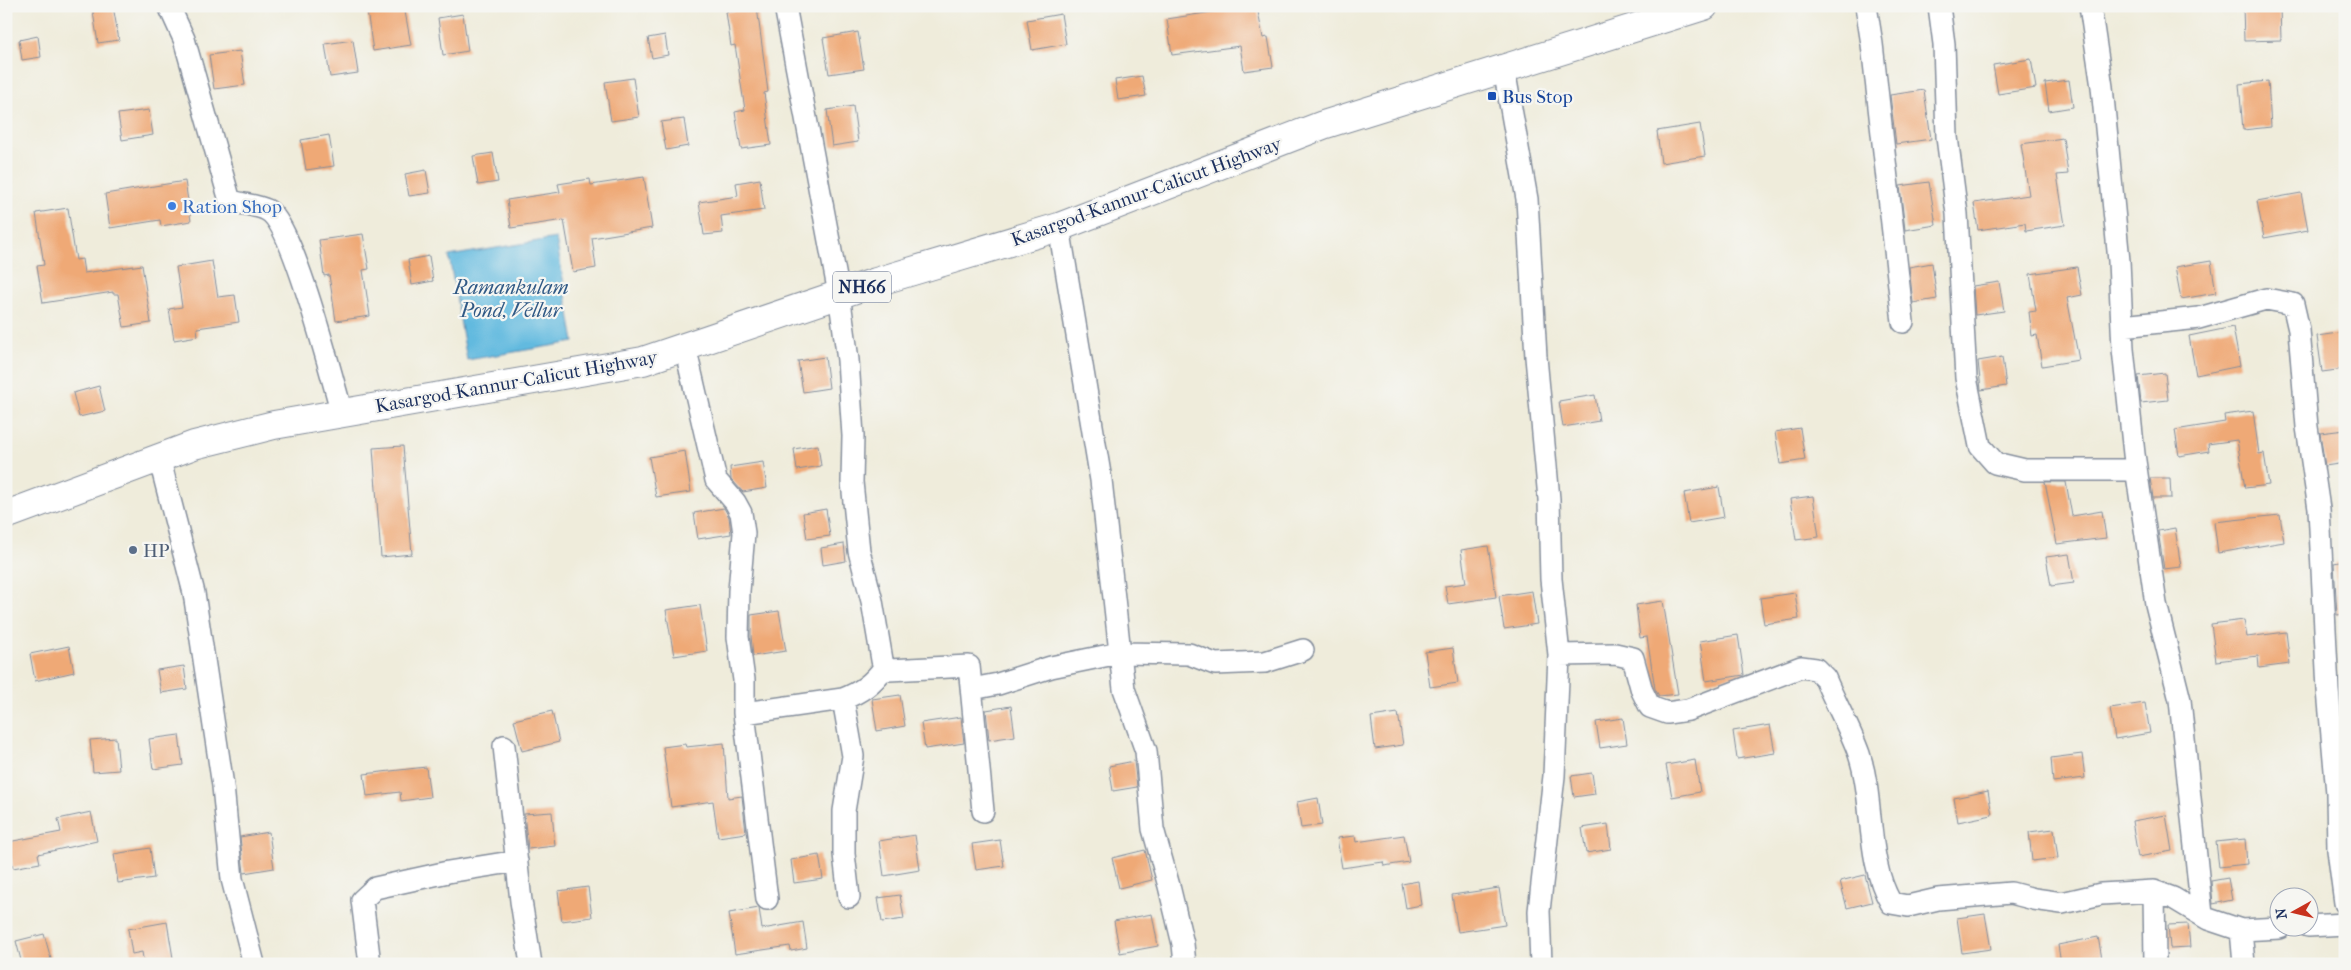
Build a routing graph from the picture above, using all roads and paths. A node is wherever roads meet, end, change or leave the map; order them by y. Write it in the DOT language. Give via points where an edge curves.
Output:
graph roads {
  1 [pos="169,6"];
  2 [pos="785,6"];
  3 [pos="1704,6"];
  4 [pos="1866,6"];
  5 [pos="1939,6"];
  6 [pos="2090,6"];
  7 [pos="1504,69"];
  8 [pos="1059,227"];
  9 [pos="839,294"];
  10 [pos="1903,322"];
  11 [pos="2122,326"];
  12 [pos="685,347"];
  13 [pos="342,413"];
  14 [pos="160,458"];
  15 [pos="2136,470"];
  16 [pos="6,514"];
  17 [pos="1302,650"];
  18 [pos="1119,653"];
  19 [pos="1559,655"];
  20 [pos="884,668"];
  21 [pos="972,689"];
  22 [pos="843,699"];
  23 [pos="744,713"];
  24 [pos="504,746"];
  25 [pos="984,810"];
  26 [pos="517,861"];
  27 [pos="2154,891"];
  28 [pos="849,897"];
  29 [pos="767,899"];
  30 [pos="2345,903"];
  31 [pos="2202,915"];
  32 [pos="2345,924"];
  33 [pos="2318,925"];
  34 [pos="2268,929"];
  35 [pos="2241,930"];
  36 [pos="254,964"];
  37 [pos="370,964"];
  38 [pos="531,964"];
  39 [pos="1185,964"];
  40 [pos="1541,964"];
  41 [pos="2155,964"];
  42 [pos="2244,964"];
  1 -- 13 [label="street" via="184,39 230,201 268,210 285,231 309,299"];
  2 -- 9 [label="street"];
  3 -- 7 [label="highway, Kasargod-Kannur-Calicut Highway / NH66"];
  4 -- 10 [label="street"];
  5 -- 15 [label="street" via="1944,44 1947,137 1957,214 1966,378 1980,446 1995,464 2025,470"];
  6 -- 11 [label="street" via="2102,87"];
  7 -- 8 [label="highway, Kasargod-Kannur-Calicut Highway / NH66" via="1323,125"];
  7 -- 19 [label="street" via="1527,199 1536,357 1549,499 1551,578"];
  8 -- 9 [label="highway, Kasargod-Kannur-Calicut Highway / NH66"];
  8 -- 18 [label="street" via="1101,480"];
  9 -- 12 [label="highway, Kasargod-Kannur-Calicut Highway / NH66"];
  9 -- 20 [label="street" via="848,360 853,436 852,482 859,551"];
  11 -- 15 [label="street"];
  11 -- 30 [label="street" via="2199,318 2266,299 2293,304 2320,509 2338,850"];
  12 -- 13 [label="highway, Kasargod-Kannur-Calicut Highway / NH66" via="643,361"];
  12 -- 23 [label="street" via="716,480 741,513 744,533 738,637 744,680"];
  13 -- 14 [label="highway, Kasargod-Kannur-Calicut Highway / NH66" via="274,425 194,445"];
  14 -- 16 [label="highway, Kasargod-Kannur-Calicut Highway / NH66"];
  14 -- 36 [label="street" via="194,593 232,879"];
  15 -- 31 [label="street" via="2156,604 2180,700"];
  17 -- 18 [label="street" via="1265,662 1215,664 1189,654"];
  18 -- 21 [label="street" via="1051,667"];
  18 -- 39 [label="street" via="1124,690 1146,751 1153,829 1183,944"];
  19 -- 27 [label="street" via="1615,654 1633,658 1650,707 1667,713 1688,710 1801,667 1816,669 1825,678 1859,755 1872,840 1884,890 1892,903 1908,906 1938,899 2011,892 2062,903 2101,894"];
  19 -- 40 [label="street" via="1554,776 1539,911"];
  20 -- 21 [label="street" via="969,666"];
  20 -- 22 [label="street" via="861,692"];
  21 -- 25 [label="street"];
  22 -- 23 [label="street"];
  22 -- 28 [label="street" via="853,756 844,811"];
  23 -- 29 [label="street"];
  24 -- 26 [label="street"];
  26 -- 37 [label="street" via="376,888 362,900"];
  26 -- 38 [label="street"];
  27 -- 31 [label="street"];
  27 -- 41 [label="street"];
  31 -- 35 [label="street"];
  32 -- 33 [label="street"];
  34 -- 35 [label="street"];
  35 -- 42 [label="street"];
}
